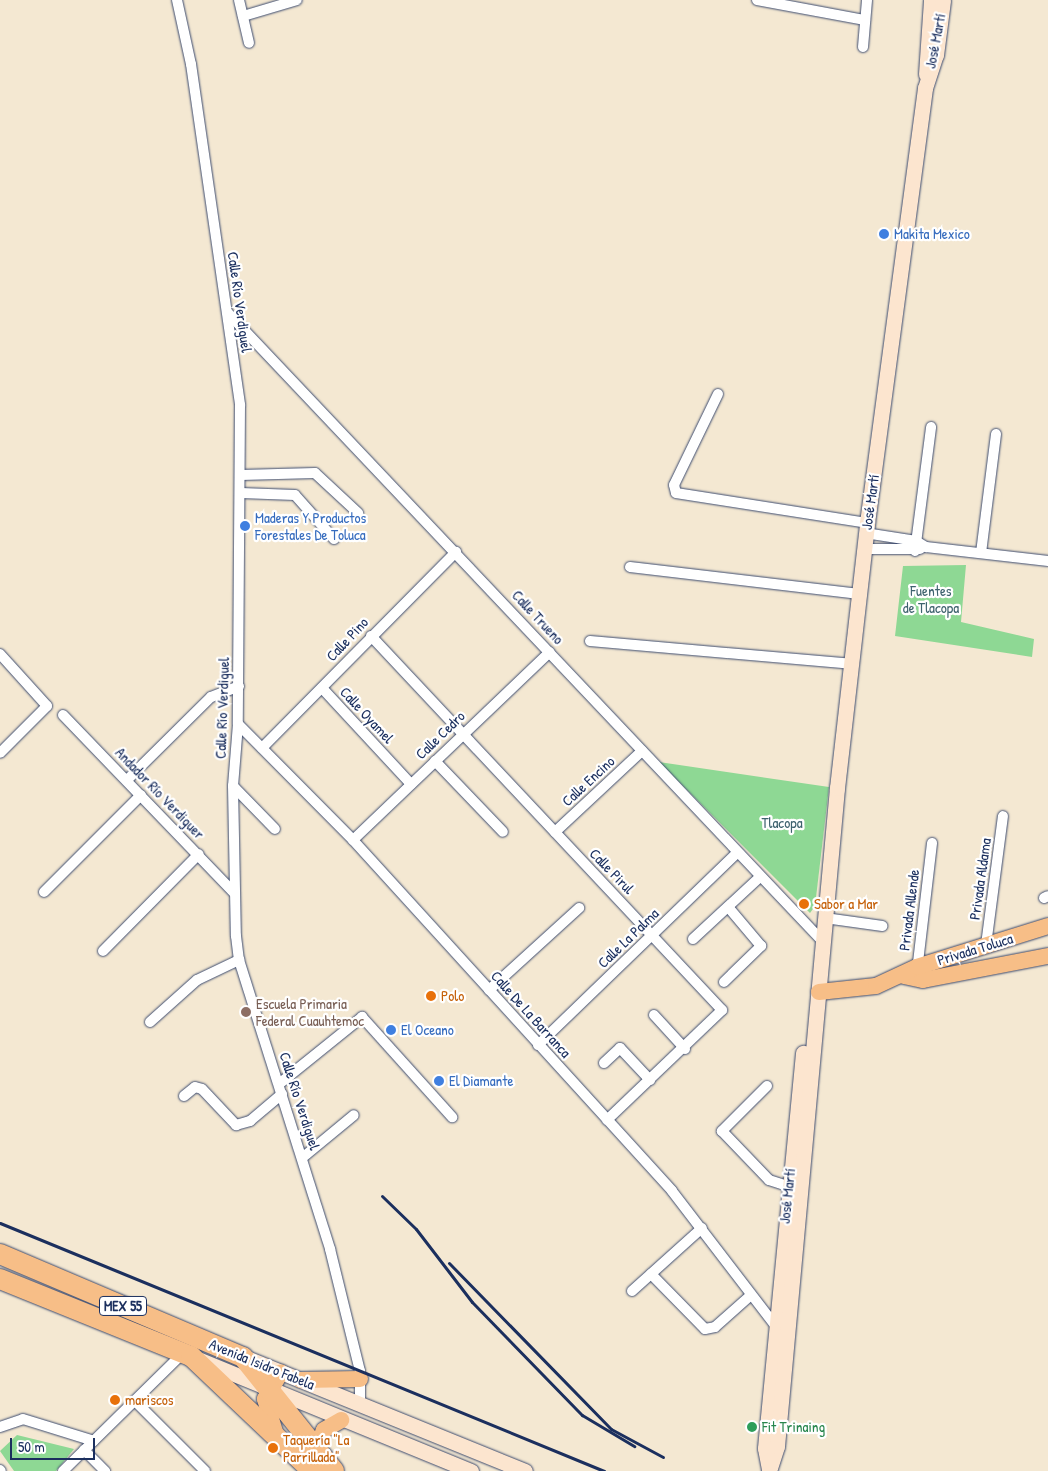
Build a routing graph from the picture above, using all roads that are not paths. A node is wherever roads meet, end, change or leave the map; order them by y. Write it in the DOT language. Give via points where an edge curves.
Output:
graph roads {
  1 [pos="177,0"];
  2 [pos="239,0"];
  3 [pos="297,0"];
  4 [pos="757,0"];
  5 [pos="868,0"];
  6 [pos="931,0"];
  7 [pos="943,0"];
  8 [pos="243,16"];
  9 [pos="865,20"];
  10 [pos="249,43"];
  11 [pos="863,47"];
  12 [pos="926,81"];
  13 [pos="227,312"];
  14 [pos="718,394"];
  15 [pos="931,427"];
  16 [pos="996,434"];
  17 [pos="241,474"];
  18 [pos="240,493"];
  19 [pos="358,513"];
  20 [pos="865,535"];
  21 [pos="334,539"];
  22 [pos="915,546"];
  23 [pos="456,552"];
  24 [pos="981,553"];
  25 [pos="1048,559"];
  26 [pos="630,567"];
  27 [pos="859,594"];
  28 [pos="371,636"];
  29 [pos="590,641"];
  30 [pos="550,652"];
  31 [pos="0,654"];
  32 [pos="851,664"];
  33 [pos="238,686"];
  34 [pos="322,688"];
  35 [pos="63,715"];
  36 [pos="238,724"];
  37 [pos="462,735"];
  38 [pos="262,748"];
  39 [pos="642,751"];
  40 [pos="0,752"];
  41 [pos="435,761"];
  42 [pos="127,780"];
  43 [pos="412,784"];
  44 [pos="233,786"];
  45 [pos="142,796"];
  46 [pos="1003,816"];
  47 [pos="275,829"];
  48 [pos="503,832"];
  49 [pos="555,832"];
  50 [pos="353,840"];
  51 [pos="932,843"];
  52 [pos="737,853"];
  53 [pos="199,854"];
  54 [pos="760,877"];
  55 [pos="44,892"];
  56 [pos="235,894"];
  57 [pos="728,907"];
  58 [pos="579,908"];
  59 [pos="882,926"];
  60 [pos="1048,926"];
  61 [pos="823,931"];
  62 [pos="653,935"];
  63 [pos="693,939"];
  64 [pos="986,945"];
  65 [pos="103,952"];
  66 [pos="1048,956"];
  67 [pos="239,960"];
  68 [pos="913,974"];
  69 [pos="724,982"];
  70 [pos="489,990"];
  71 [pos="819,992"];
  72 [pos="654,1015"];
  73 [pos="150,1022"];
  74 [pos="538,1045"];
  75 [pos="685,1049"];
  76 [pos="604,1063"];
  77 [pos="650,1080"];
  78 [pos="767,1086"];
  79 [pos="281,1089"];
  80 [pos="184,1096"];
  81 [pos="354,1115"];
  82 [pos="452,1117"];
  83 [pos="607,1120"];
  84 [pos="302,1158"];
  85 [pos="794,1188"];
  86 [pos="702,1228"];
  87 [pos="1,1254"];
  88 [pos="652,1274"];
  89 [pos="0,1279"];
  90 [pos="632,1291"];
  91 [pos="751,1295"];
  92 [pos="781,1331"];
  93 [pos="187,1355"];
  94 [pos="243,1356"];
  95 [pos="281,1372"];
  96 [pos="360,1379"];
  97 [pos="301,1380"];
  98 [pos="268,1389"];
  99 [pos="134,1401"];
  100 [pos="360,1404"];
  101 [pos="341,1420"];
  102 [pos="0,1427"];
  103 [pos="277,1436"];
  104 [pos="94,1441"];
  105 [pos="317,1449"];
  106 [pos="84,1450"];
  107 [pos="769,1470"];
  108 [pos="63,1471"];
  109 [pos="105,1471"];
  110 [pos="205,1471"];
  111 [pos="312,1471"];
  112 [pos="334,1471"];
  113 [pos="472,1471"];
  114 [pos="526,1471"];
  1 -- 13 [label="street, Calle Río Verdiguel" via="191,64"];
  2 -- 8 [label="street"];
  3 -- 8 [label="street"];
  4 -- 9 [label="street"];
  5 -- 9 [label="street"];
  6 -- 12 [label="main road, José Martí"];
  7 -- 12 [label="main road, José Martí" via="936,55"];
  8 -- 10 [label="street"];
  9 -- 11 [label="street"];
  12 -- 20 [label="main road, José Martí"];
  13 -- 17 [label="street, Calle Río Verdiguel" via="240,405"];
  13 -- 23 [label="street, Calle Trueno"];
  14 -- 20 [label="street" via="674,485 676,493"];
  15 -- 22 [label="street"];
  16 -- 24 [label="street"];
  17 -- 18 [label="street, Calle Río Verdiguel"];
  17 -- 19 [label="street" via="315,473"];
  18 -- 21 [label="street" via="295,496"];
  18 -- 33 [label="street, Calle Río Verdiguel"];
  20 -- 22 [label="street"];
  20 -- 22 [label="street"];
  20 -- 27 [label="main road, José Martí"];
  22 -- 24 [label="street"];
  23 -- 28 [label="street, Calle Pino"];
  23 -- 30 [label="street, Calle Trueno"];
  24 -- 25 [label="street"];
  26 -- 27 [label="street"];
  27 -- 32 [label="main road, José Martí"];
  28 -- 34 [label="street, Calle Pino"];
  28 -- 37 [label="street, Calle Pirul"];
  29 -- 32 [label="street"];
  30 -- 37 [label="street, Calle Cedro"];
  30 -- 39 [label="street, Calle Trueno"];
  31 -- 40 [label="street" via="46,701 46,710"];
  32 -- 61 [label="main road, José Martí"];
  33 -- 36 [label="street, Calle Río Verdiguel"];
  33 -- 42 [label="street" via="211,697"];
  34 -- 38 [label="street, Calle Pino"];
  34 -- 43 [label="street, Calle Oyamel"];
  35 -- 42 [label="street, Andador Río Verdiguer"];
  36 -- 38 [label="street, Calle De La Barranca"];
  36 -- 44 [label="street, Calle Río Verdiguel"];
  37 -- 41 [label="street, Calle Cedro"];
  37 -- 49 [label="street, Calle Pirul"];
  38 -- 50 [label="street, Calle De La Barranca"];
  39 -- 49 [label="street, Calle Encino"];
  39 -- 52 [label="street, Calle Trueno"];
  41 -- 43 [label="street, Calle Cedro"];
  41 -- 48 [label="street"];
  42 -- 45 [label="street, Andador Río Verdiguer"];
  43 -- 50 [label="street, Calle Cedro"];
  44 -- 47 [label="street"];
  44 -- 56 [label="street, Calle Río Verdiguel"];
  45 -- 53 [label="street, Andador Río Verdiguer"];
  45 -- 55 [label="street"];
  46 -- 64 [label="street, Privada Aldama"];
  49 -- 62 [label="street, Calle Pirul"];
  50 -- 70 [label="street, Calle De La Barranca"];
  51 -- 68 [label="street, Privada Allende"];
  52 -- 54 [label="street, Calle Trueno"];
  52 -- 62 [label="street, Calle La Palma"];
  53 -- 56 [label="street, Andador Río Verdiguer"];
  53 -- 65 [label="street"];
  54 -- 57 [label="street"];
  54 -- 61 [label="street, Calle Trueno"];
  56 -- 67 [label="street, Calle Río Verdiguel"];
  57 -- 63 [label="street"];
  57 -- 69 [label="street" via="761,946"];
  58 -- 70 [label="street"];
  59 -- 61 [label="street"];
  60 -- 64 [label="main road, Privada Toluca"];
  61 -- 71 [label="main road, José Martí"];
  61 -- 85 [label="main road, José Martí"];
  62 -- 74 [label="street, Calle La Palma"];
  62 -- 75 [label="street, Calle Pirul" via="722,1010"];
  64 -- 68 [label="main road, Privada Toluca"];
  66 -- 68 [label="main road, Privada Toluca"];
  67 -- 73 [label="street" via="197,980"];
  67 -- 79 [label="street, Calle Río Verdiguel"];
  68 -- 71 [label="main road, Privada Toluca" via="857,991"];
  70 -- 74 [label="street, Calle De La Barranca"];
  71 -- 85 [label="main road, José Martí"];
  72 -- 75 [label="street"];
  74 -- 83 [label="street, Calle De La Barranca"];
  75 -- 77 [label="street, Calle Pirul"];
  76 -- 77 [label="street" via="622,1048"];
  77 -- 83 [label="street, Calle Pirul"];
  78 -- 85 [label="street" via="722,1131 765,1176"];
  79 -- 80 [label="street" via="250,1121 236,1125 202,1089 195,1087"];
  79 -- 82 [label="street" via="362,1017"];
  79 -- 84 [label="street, Calle Río Verdiguel"];
  81 -- 84 [label="street"];
  83 -- 86 [label="street, Calle De La Barranca"];
  84 -- 96 [label="street, Calle Río Verdiguel" via="330,1249"];
  85 -- 92 [label="main road, José Martí"];
  86 -- 88 [label="street"];
  86 -- 91 [label="street, Calle De La Barranca"];
  87 -- 94 [label="highway, Avenida Isidro Fabela / MEX 55"];
  88 -- 90 [label="street"];
  88 -- 91 [label="street" via="705,1329 715,1327"];
  89 -- 93 [label="highway, Avenida Isidro Fabela / MEX 55"];
  91 -- 92 [label="street, Calle De La Barranca"];
  92 -- 107 [label="main road, José Martí" via="776,1446"];
  93 -- 98 [label="main road, Avenida Isidro Fabela / MEX 55"];
  93 -- 99 [label="street"];
  93 -- 103 [label="highway, MEX 55"];
  94 -- 95 [label="main road, Avenida Isidro Fabela / MEX 55"];
  94 -- 98 [label="highway"];
  95 -- 97 [label="main road, Avenida Isidro Fabela / MEX 55"];
  95 -- 98 [label="main road"];
  96 -- 97 [label="main road"];
  96 -- 100 [label="street, Calle Río Verdiguel"];
  97 -- 100 [label="main road, Avenida Isidro Fabela / MEX 55"];
  98 -- 101 [label="main road, Avenida Isidro Fabela / MEX 55"];
  98 -- 103 [label="main road" via="267,1413"];
  98 -- 105 [label="highway, MEX 55"];
  99 -- 104 [label="street"];
  99 -- 110 [label="street"];
  100 -- 114 [label="main road, Avenida Isidro Fabela / MEX 55"];
  101 -- 105 [label="main road" via="324,1430"];
  101 -- 113 [label="main road, Avenida Isidro Fabela / MEX 55"];
  102 -- 104 [label="street" via="23,1419"];
  103 -- 111 [label="highway, MEX 55"];
  104 -- 106 [label="street"];
  105 -- 112 [label="highway, MEX 55"];
  106 -- 108 [label="street"];
  106 -- 109 [label="street"];
}
